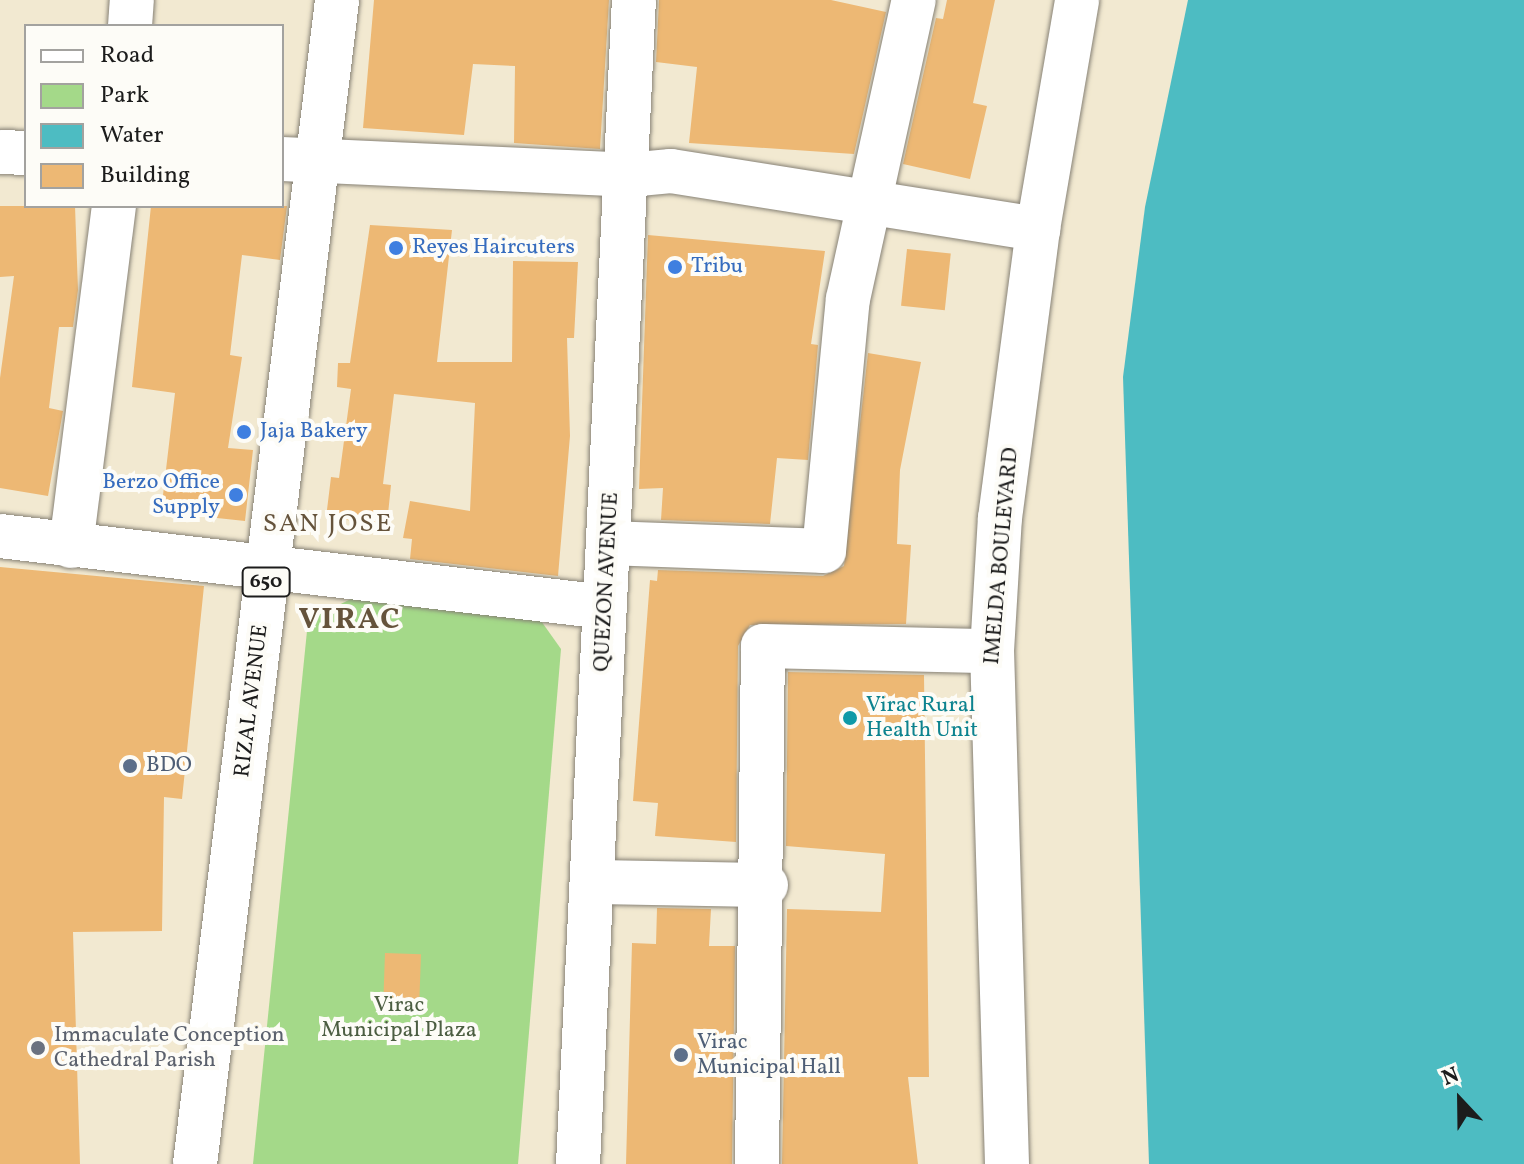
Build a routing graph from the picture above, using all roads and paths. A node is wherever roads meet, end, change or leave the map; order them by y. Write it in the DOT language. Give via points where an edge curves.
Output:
graph roads {
  1 [pos="132,0"];
  2 [pos="337,0"];
  3 [pos="634,0"];
  4 [pos="914,0"];
  5 [pos="1077,0"];
  6 [pos="130,24"];
  7 [pos="0,152"];
  8 [pos="24,153"];
  9 [pos="302,160"];
  10 [pos="628,175"];
  11 [pos="871,201"];
  12 [pos="114,208"];
  13 [pos="1038,229"];
  14 [pos="0,536"];
  15 [pos="609,543"];
  16 [pos="71,546"];
  17 [pos="267,568"];
  18 [pos="605,607"];
  19 [pos="992,651"];
  20 [pos="592,882"];
  21 [pos="766,885"];
  22 [pos="195,1164"];
  23 [pos="578,1164"];
  24 [pos="757,1164"];
  25 [pos="1007,1164"];
  1 -- 6 [label="main road"];
  2 -- 9 [label="main road, RIZAL AVENUE / 650"];
  3 -- 10 [label="main road, QUEZON AVENUE"];
  4 -- 11 [label="main road"];
  5 -- 13 [label="main road, IMELDA BOULEVARD"];
  7 -- 8 [label="main road"];
  9 -- 10 [label="main road"];
  9 -- 17 [label="main road, RIZAL AVENUE / 650"];
  10 -- 11 [label="main road" via="671,171"];
  10 -- 15 [label="main road, QUEZON AVENUE"];
  11 -- 13 [label="main road"];
  11 -- 15 [label="main road" via="848,299 824,551"];
  12 -- 16 [label="main road"];
  13 -- 19 [label="main road, IMELDA BOULEVARD" via="1000,518"];
  14 -- 16 [label="main road"];
  15 -- 18 [label="main road, QUEZON AVENUE"];
  16 -- 17 [label="main road"];
  17 -- 18 [label="main road"];
  17 -- 22 [label="main road, RIZAL AVENUE / 650"];
  18 -- 20 [label="main road, QUEZON AVENUE"];
  19 -- 21 [label="main road" via="763,646"];
  19 -- 25 [label="main road, IMELDA BOULEVARD"];
  20 -- 21 [label="main road"];
  20 -- 23 [label="main road, QUEZON AVENUE"];
  21 -- 24 [label="main road"];
}
